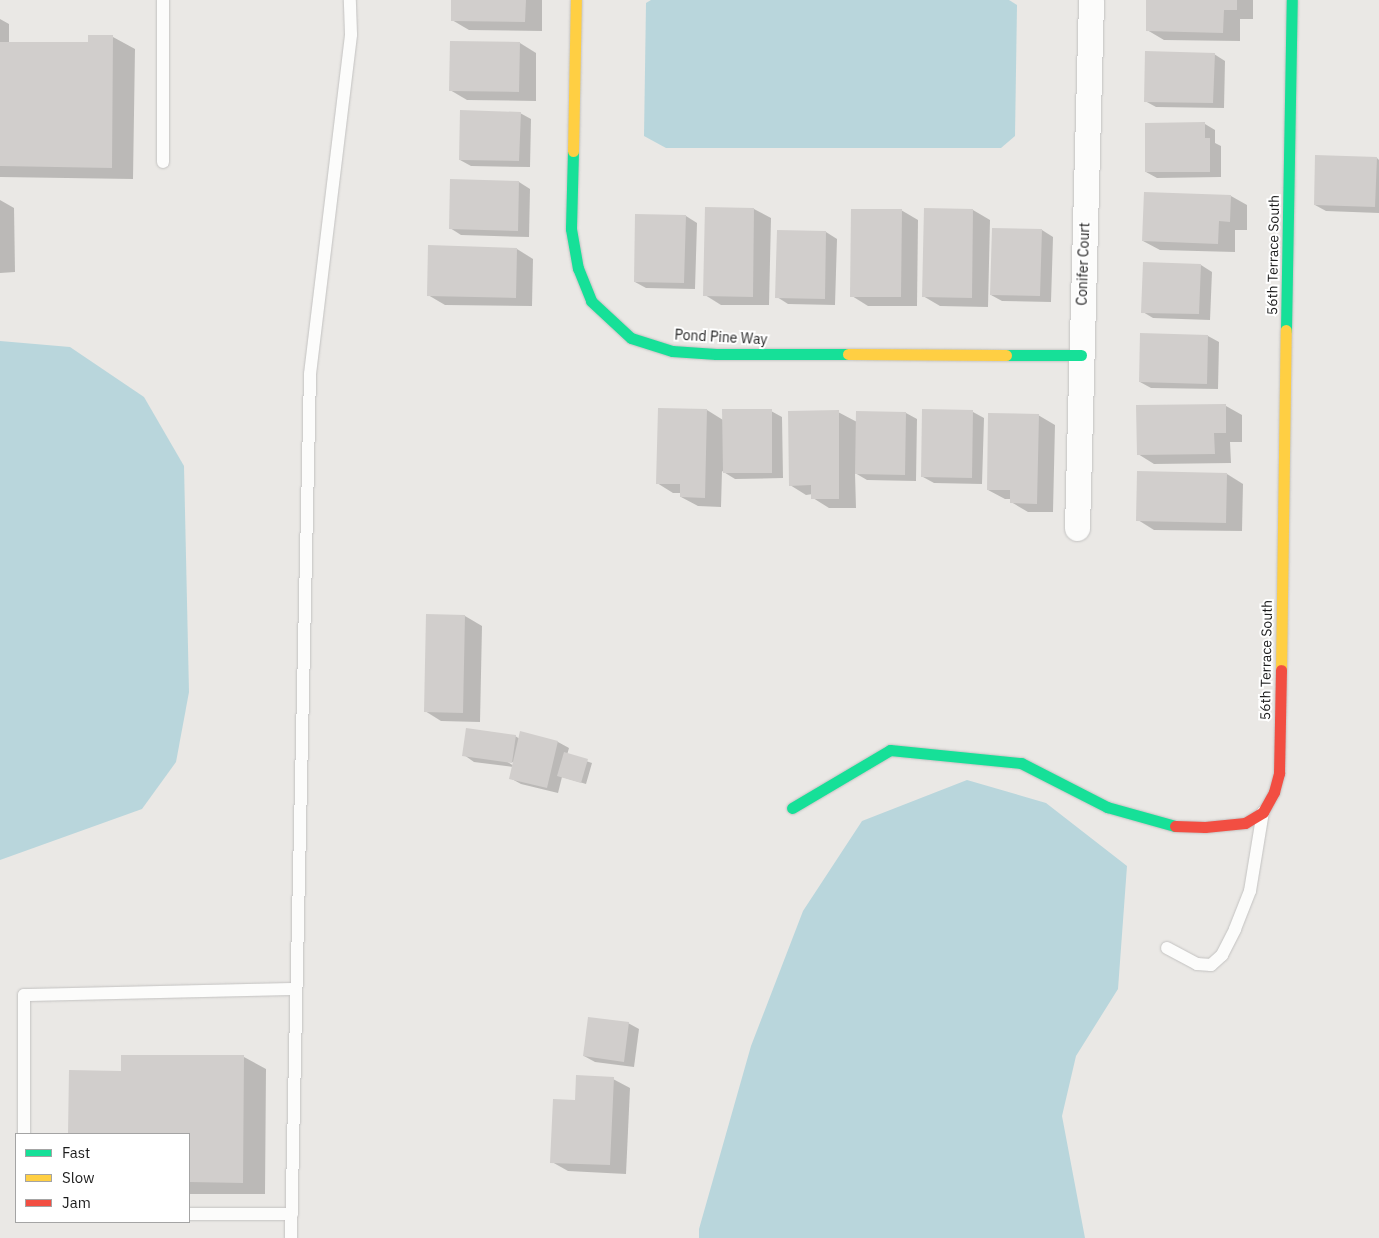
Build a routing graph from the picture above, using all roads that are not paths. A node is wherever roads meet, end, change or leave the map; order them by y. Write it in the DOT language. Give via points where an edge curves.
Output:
graph roads {
  1 [pos="163,0"];
  2 [pos="350,0"];
  3 [pos="576,0"];
  4 [pos="1091,0"];
  5 [pos="1292,0"];
  6 [pos="163,162"];
  7 [pos="1080,355"];
  8 [pos="1077,528"];
  9 [pos="792,808"];
  10 [pos="1263,812"];
  11 [pos="1167,948"];
  12 [pos="296,989"];
  13 [pos="24,1133"];
  14 [pos="190,1214"];
  15 [pos="292,1214"];
  16 [pos="291,1238"];
  1 -- 6 [label="lane"];
  2 -- 12 [label="lane" via="351,34 310,374"];
  3 -- 7 [label="street, Pond Pine Way" via="571,229 578,268 591,301 631,338 672,351 716,354"];
  4 -- 7 [label="street, Conifer Court"];
  5 -- 10 [label="street, 56th Terrace South" via="1279,773 1274,792"];
  7 -- 8 [label="street, Conifer Court"];
  9 -- 10 [label="street" via="890,750 1021,763 1107,807 1175,826 1205,827 1245,822"];
  10 -- 11 [label="lane" via="1250,891 1222,955 1211,965 1197,964"];
  12 -- 13 [label="lane" via="24,995"];
  12 -- 15 [label="lane"];
  14 -- 15 [label="lane"];
  15 -- 16 [label="lane"];
}
